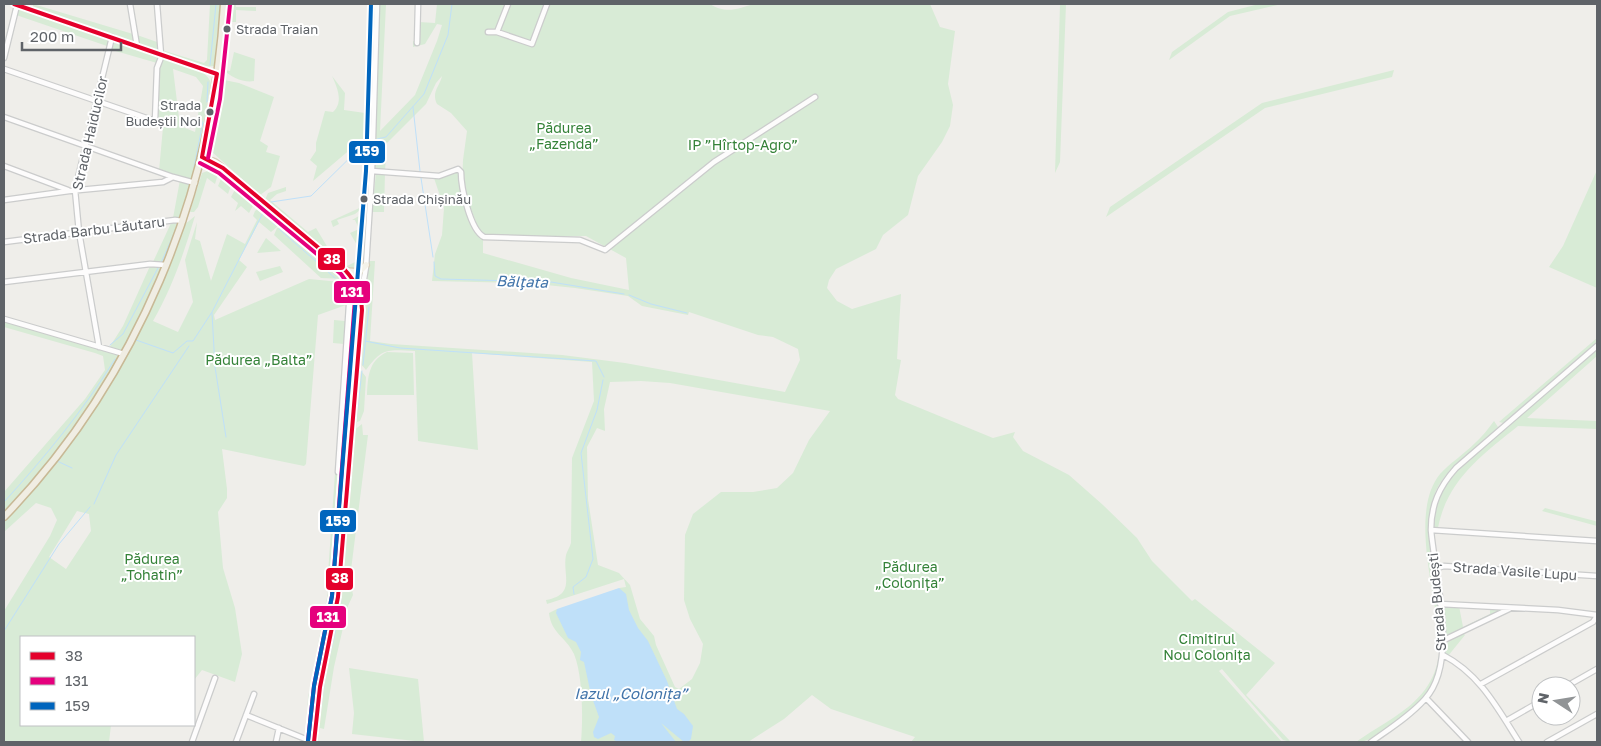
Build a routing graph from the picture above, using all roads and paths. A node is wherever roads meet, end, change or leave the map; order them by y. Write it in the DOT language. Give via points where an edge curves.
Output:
graph roads {
  1 [pos="15,4"];
  2 [pos="32,4"];
  3 [pos="130,4"];
  4 [pos="157,4"];
  5 [pos="224,4"];
  6 [pos="377,4"];
  7 [pos="418,4"];
  8 [pos="508,4"];
  9 [pos="547,4"];
  10 [pos="31,10"];
  11 [pos="488,32"];
  12 [pos="497,32"];
  13 [pos="112,37"];
  14 [pos="418,43"];
  15 [pos="137,46"];
  16 [pos="162,55"];
  17 [pos="4,58"];
  18 [pos="4,69"];
  19 [pos="217,74"];
  20 [pos="815,97"];
  21 [pos="97,102"];
  22 [pos="4,117"];
  23 [pos="85,147"];
  24 [pos="202,157"];
  25 [pos="4,166"];
  26 [pos="372,171"];
  27 [pos="173,177"];
  28 [pos="195,184"];
  29 [pos="72,190"];
  30 [pos="4,200"];
  31 [pos="183,221"];
  32 [pos="79,232"];
  33 [pos="4,242"];
  34 [pos="366,265"];
  35 [pos="167,266"];
  36 [pos="345,270"];
  37 [pos="86,272"];
  38 [pos="4,282"];
  39 [pos="361,296"];
  40 [pos="348,305"];
  41 [pos="4,319"];
  42 [pos="1597,346"];
  43 [pos="99,347"];
  44 [pos="124,354"];
  45 [pos="338,472"];
  46 [pos="4,516"];
  47 [pos="1431,530"];
  48 [pos="1597,541"];
  49 [pos="1434,569"];
  50 [pos="1597,576"];
  51 [pos="1440,604"];
  52 [pos="1510,609"];
  53 [pos="1597,616"];
  54 [pos="1444,640"];
  55 [pos="1443,655"];
  56 [pos="1597,669"];
  57 [pos="215,678"];
  58 [pos="1581,678"];
  59 [pos="1481,684"];
  60 [pos="254,694"];
  61 [pos="1426,698"];
  62 [pos="1531,707"];
  63 [pos="246,714"];
  64 [pos="1597,714"];
  65 [pos="1506,721"];
  66 [pos="279,728"];
  67 [pos="192,742"];
  68 [pos="236,742"];
  69 [pos="276,742"];
  70 [pos="313,742"];
  71 [pos="1371,742"];
  72 [pos="1468,742"];
  73 [pos="1519,742"];
  74 [pos="1547,742"];
  1 -- 10 [label="street"];
  1 -- 17 [label="street"];
  2 -- 10 [label="street"];
  3 -- 15 [label="street"];
  4 -- 16 [label="street"];
  5 -- 19 [label="highway"];
  6 -- 26 [label="street"];
  7 -- 14 [label="street"];
  8 -- 12 [label="street"];
  9 -- 12 [label="street" via="532,44"];
  10 -- 13 [label="street"];
  11 -- 12 [label="street"];
  13 -- 15 [label="street"];
  13 -- 21 [label="street, Strada Haiducilor"];
  15 -- 16 [label="street"];
  16 -- 19 [label="street"];
  16 -- 21 [label="street" via="157,68 155,121"];
  18 -- 21 [label="street"];
  19 -- 24 [label="highway"];
  20 -- 26 [label="street" via="701,171 605,250 580,240 484,237 475,228 458,169 439,176"];
  21 -- 23 [label="street, Strada Haiducilor"];
  22 -- 23 [label="street"];
  23 -- 27 [label="street"];
  23 -- 29 [label="street, Strada Haiducilor"];
  24 -- 28 [label="highway"];
  24 -- 36 [label="main road" via="223,168"];
  25 -- 29 [label="street"];
  26 -- 34 [label="street"];
  27 -- 28 [label="street"];
  27 -- 29 [label="street" via="163,182"];
  28 -- 31 [label="highway"];
  29 -- 30 [label="street"];
  29 -- 32 [label="street, Strada Haiducilor"];
  31 -- 32 [label="street, Strada Barbu Lăutaru"];
  31 -- 35 [label="highway"];
  32 -- 33 [label="street, Strada Barbu Lăutaru"];
  32 -- 37 [label="street, Strada Haiducilor"];
  34 -- 36 [label="main road" via="357,272"];
  34 -- 39 [label="street"];
  35 -- 37 [label="street" via="150,264"];
  35 -- 44 [label="highway"];
  36 -- 39 [label="main road" via="358,285"];
  37 -- 38 [label="street"];
  37 -- 43 [label="street, Strada Haiducilor"];
  39 -- 70 [label="main road" via="338,597"];
  40 -- 45 [label="street"];
  41 -- 43 [label="street"];
  42 -- 47 [label="street, Strada Budești" via="1456,468 1438,492"];
  43 -- 44 [label="street"];
  44 -- 46 [label="highway" via="63,447"];
  47 -- 48 [label="street"];
  47 -- 49 [label="street, Strada Budești"];
  49 -- 50 [label="street, Strada Vasile Lupu" via="1444,566"];
  49 -- 51 [label="street, Strada Budești"];
  51 -- 52 [label="street"];
  51 -- 54 [label="street, Strada Budești"];
  52 -- 53 [label="street" via="1558,610"];
  52 -- 54 [label="street"];
  53 -- 59 [label="street" via="1593,622"];
  54 -- 55 [label="street, Strada Budești"];
  55 -- 59 [label="street"];
  55 -- 61 [label="street, Strada Budești" via="1435,683"];
  56 -- 58 [label="street"];
  57 -- 67 [label="street"];
  59 -- 65 [label="street"];
  60 -- 63 [label="street"];
  61 -- 71 [label="street, Strada Budești"];
  61 -- 72 [label="street"];
  62 -- 65 [label="street"];
  63 -- 66 [label="street"];
  63 -- 68 [label="street"];
  64 -- 74 [label="street"];
  65 -- 73 [label="street"];
  66 -- 69 [label="street"];
  66 -- 70 [label="street"];
}
